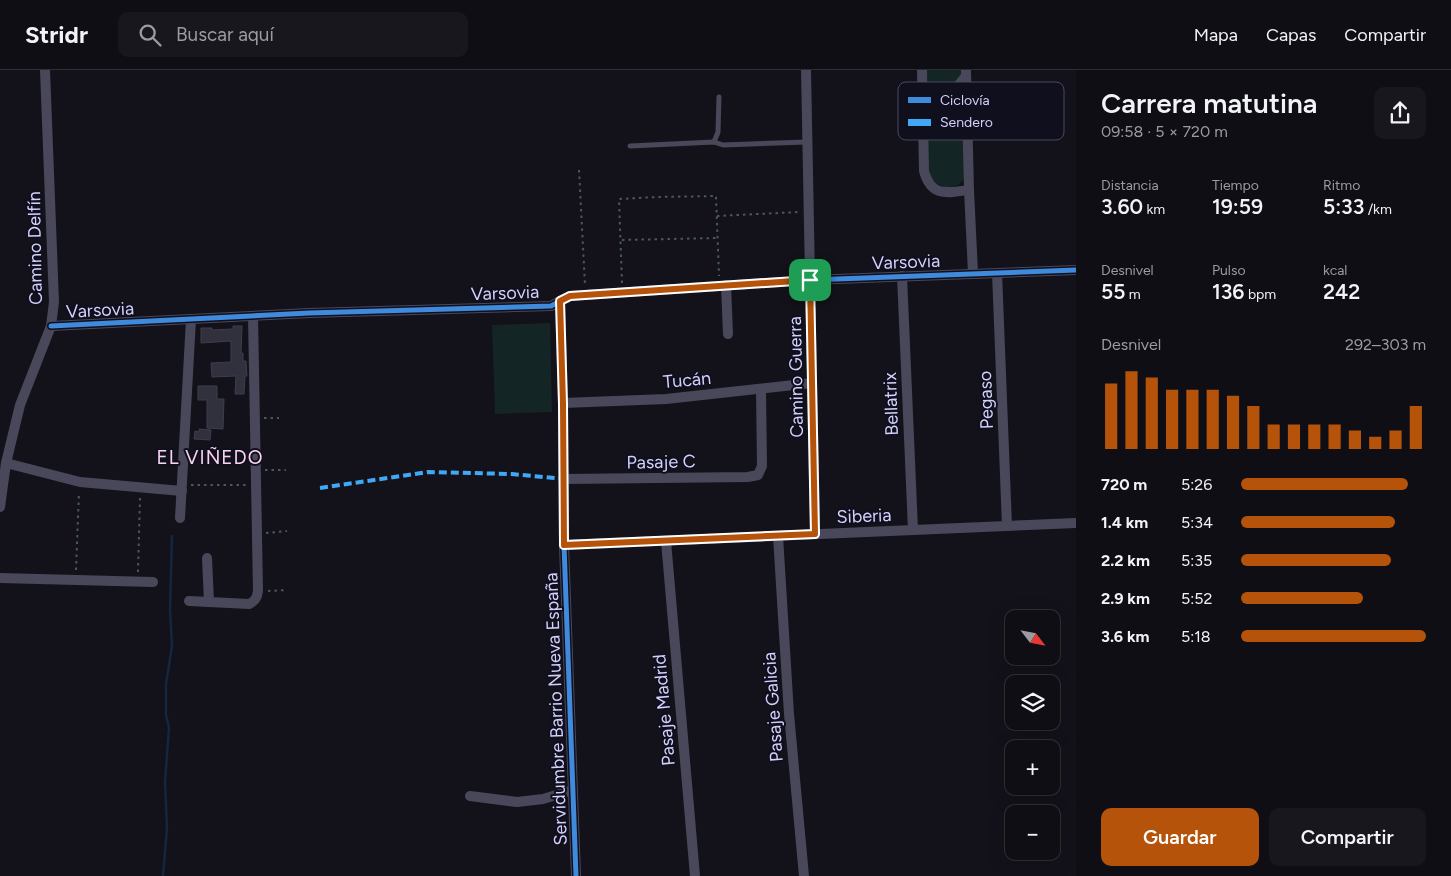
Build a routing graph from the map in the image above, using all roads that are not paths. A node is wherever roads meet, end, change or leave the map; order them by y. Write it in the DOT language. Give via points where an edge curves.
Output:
graph roads {
  1 [pos="45,70"];
  2 [pos="806,70"];
  3 [pos="719,96"];
  4 [pos="923,140"];
  5 [pos="968,140"];
  6 [pos="714,142"];
  7 [pos="808,142"];
  8 [pos="630,146"];
  9 [pos="969,190"];
  10 [pos="1076,270"];
  11 [pos="997,273"];
  12 [pos="973,274"];
  13 [pos="902,276"];
  14 [pos="810,280"];
  15 [pos="722,286"];
  16 [pos="560,301"];
  17 [pos="253,316"];
  18 [pos="191,319"];
  19 [pos="51,326"];
  20 [pos="728,334"];
  21 [pos="812,383"];
  22 [pos="761,390"];
  23 [pos="563,404"];
  24 [pos="6,463"];
  25 [pos="564,479"];
  26 [pos="182,488"];
  27 [pos="0,507"];
  28 [pos="180,518"];
  29 [pos="1076,523"];
  30 [pos="1007,526"];
  31 [pos="912,530"];
  32 [pos="815,534"];
  33 [pos="778,536"];
  34 [pos="666,541"];
  35 [pos="564,545"];
  36 [pos="207,558"];
  37 [pos="0,578"];
  38 [pos="153,582"];
  39 [pos="189,601"];
  40 [pos="209,602"];
  41 [pos="573,790"];
  42 [pos="470,796"];
  43 [pos="576,876"];
  44 [pos="695,876"];
  45 [pos="804,876"];
  1 -- 19 [label="street, Camino Delfín" via="54,302"];
  2 -- 7 [label="street, Camino Guerra"];
  3 -- 6 [label="lane" via="718,132"];
  4 -- 9 [label="street" via="924,171 928,184 943,192"];
  5 -- 9 [label="street"];
  6 -- 7 [label="lane" via="723,145"];
  6 -- 8 [label="lane"];
  7 -- 14 [label="street, Camino Guerra"];
  9 -- 12 [label="street"];
  10 -- 11 [label="street, Varsovia"];
  11 -- 12 [label="street, Varsovia"];
  11 -- 30 [label="street, Pegaso"];
  12 -- 13 [label="street, Varsovia"];
  13 -- 14 [label="street, Varsovia"];
  13 -- 31 [label="street, Bellatrix"];
  14 -- 15 [label="street, Varsovia"];
  14 -- 21 [label="street, Camino Guerra"];
  15 -- 16 [label="street, Varsovia" via="570,296"];
  15 -- 20 [label="street"];
  16 -- 17 [label="street, Varsovia" via="551,306"];
  16 -- 23 [label="street, Servidumbre Barrio Nueva España"];
  17 -- 18 [label="street, Varsovia"];
  17 -- 40 [label="street" via="257,598 249,604"];
  18 -- 19 [label="street, Varsovia"];
  18 -- 26 [label="street"];
  19 -- 24 [label="street, Camino Delfín" via="20,405"];
  21 -- 22 [label="street, Tucán"];
  21 -- 32 [label="street, Camino Guerra"];
  22 -- 23 [label="street, Tucán"];
  22 -- 25 [label="street, Pasaje C" via="762,466 758,475"];
  23 -- 25 [label="street, Servidumbre Barrio Nueva España"];
  24 -- 26 [label="street" via="80,482"];
  24 -- 27 [label="street, Camino Delfín"];
  25 -- 35 [label="street, Servidumbre Barrio Nueva España"];
  26 -- 28 [label="street"];
  29 -- 30 [label="street, Siberia"];
  30 -- 31 [label="street, Siberia"];
  31 -- 32 [label="street, Siberia"];
  32 -- 33 [label="street, Siberia"];
  33 -- 34 [label="street, Siberia"];
  33 -- 45 [label="street, Pasaje Galicia" via="789,714"];
  34 -- 35 [label="street, Siberia"];
  34 -- 44 [label="street, Pasaje Madrid"];
  35 -- 41 [label="street, Servidumbre Barrio Nueva España"];
  36 -- 40 [label="street"];
  37 -- 38 [label="street"];
  39 -- 40 [label="street"];
  41 -- 42 [label="street" via="543,799 517,802"];
  41 -- 43 [label="street, Servidumbre Barrio Nueva España"];
}
